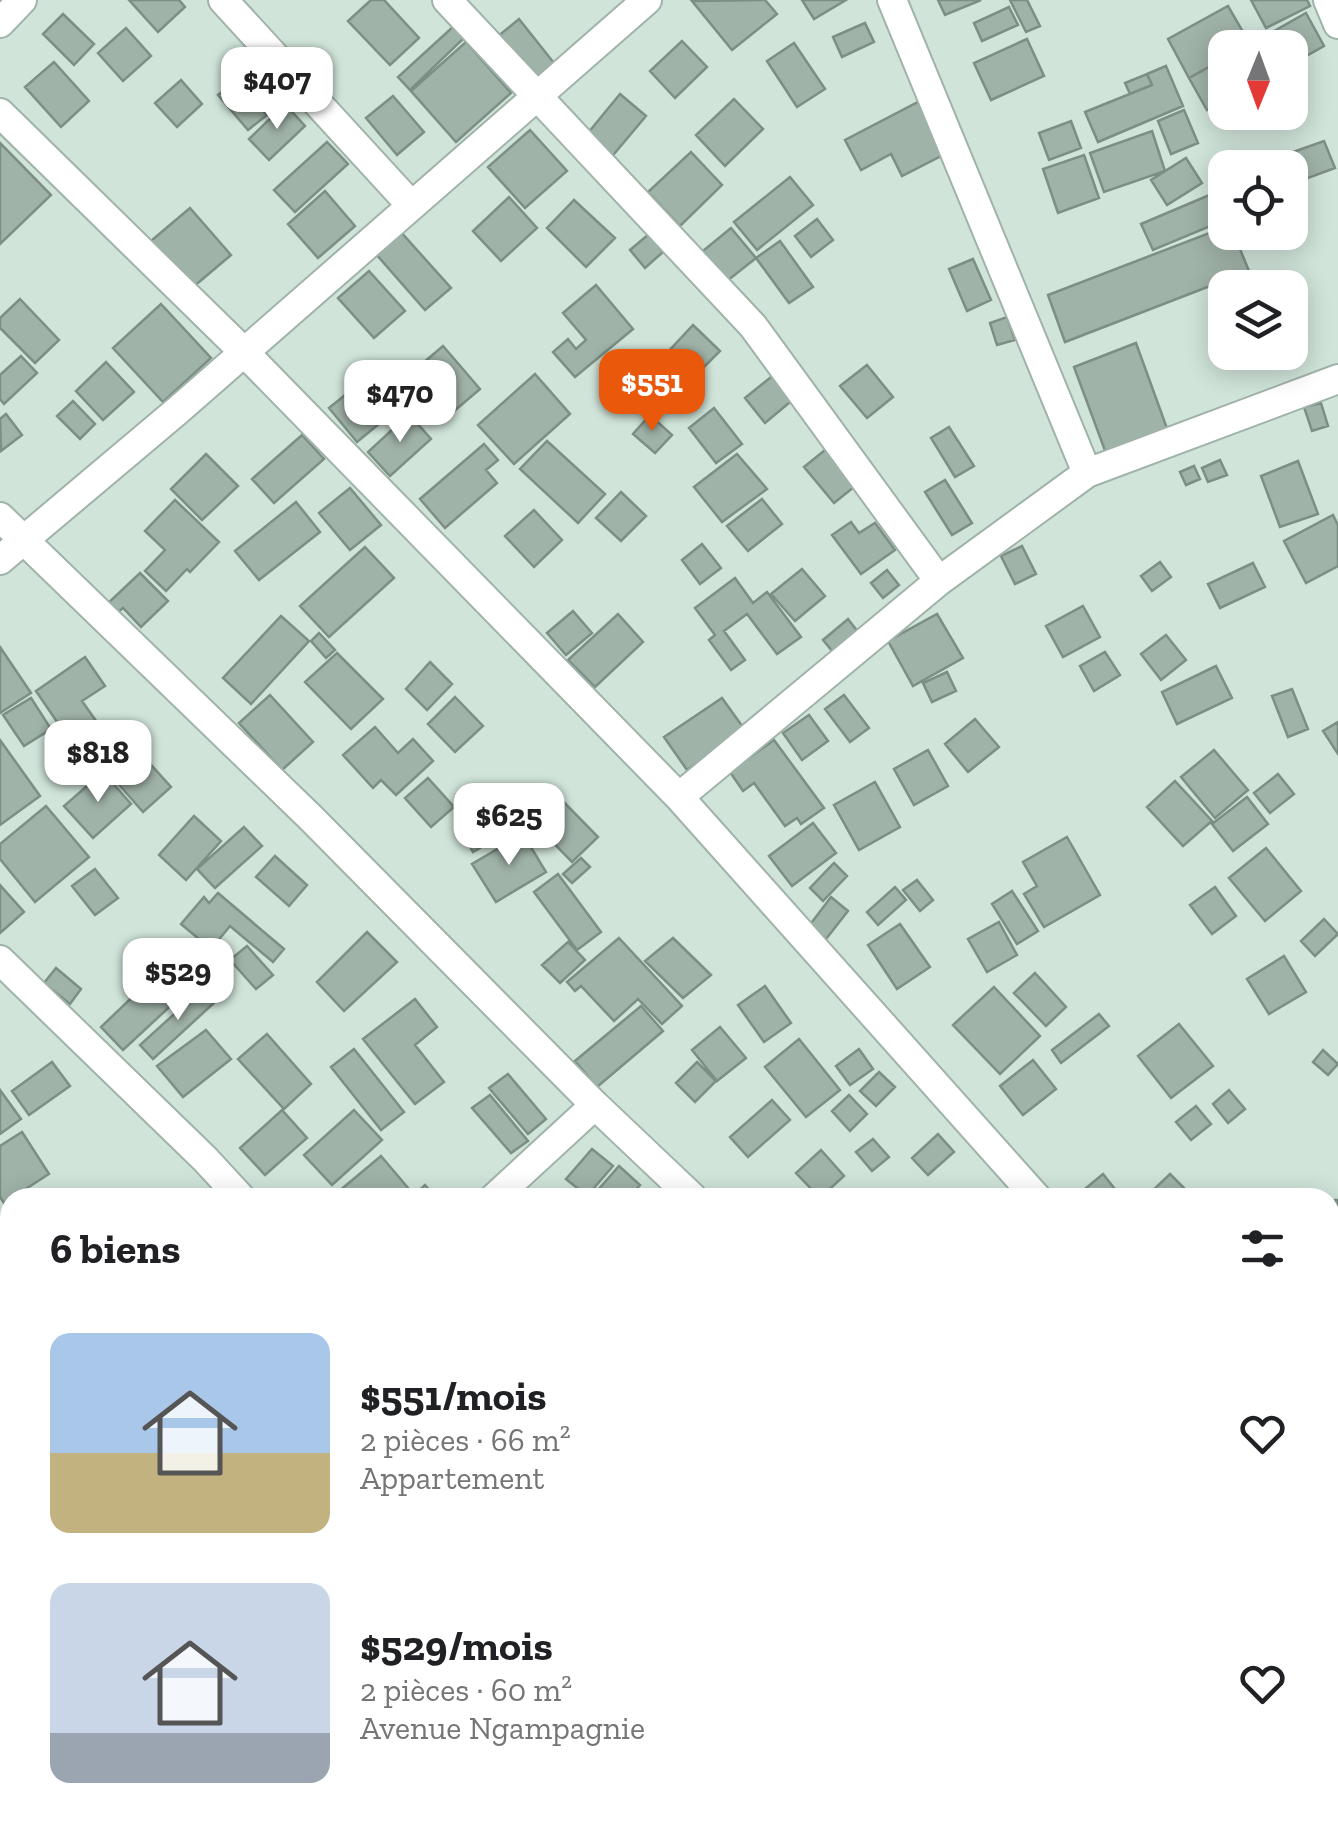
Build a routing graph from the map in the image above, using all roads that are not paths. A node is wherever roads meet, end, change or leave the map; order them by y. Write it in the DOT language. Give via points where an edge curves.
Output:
graph roads {
  1 [pos="22,0"];
  2 [pos="222,0"];
  3 [pos="447,0"];
  4 [pos="646,0"];
  5 [pos="892,0"];
  6 [pos="1328,0"];
  7 [pos="0,23"];
  8 [pos="1338,24"];
  9 [pos="535,96"];
  10 [pos="0,113"];
  11 [pos="411,205"];
  12 [pos="244,352"];
  13 [pos="1338,378"];
  14 [pos="1087,473"];
  15 [pos="0,517"];
  16 [pos="24,541"];
  17 [pos="0,560"];
  18 [pos="938,581"];
  19 [pos="679,797"];
  20 [pos="0,960"];
  21 [pos="595,1105"];
  22 [pos="232,1188"];
  23 [pos="505,1188"];
  24 [pos="683,1188"];
  25 [pos="1028,1188"];
  1 -- 7 [label="street"];
  2 -- 11 [label="street"];
  3 -- 9 [label="street"];
  4 -- 9 [label="street"];
  5 -- 14 [label="street"];
  6 -- 8 [label="street"];
  9 -- 11 [label="street"];
  9 -- 18 [label="street" via="753,326"];
  10 -- 12 [label="street"];
  11 -- 12 [label="street"];
  12 -- 16 [label="street"];
  12 -- 19 [label="street"];
  13 -- 14 [label="street"];
  14 -- 18 [label="street"];
  15 -- 16 [label="street"];
  16 -- 17 [label="street"];
  16 -- 21 [label="street" via="312,818"];
  18 -- 19 [label="street"];
  19 -- 25 [label="street"];
  20 -- 22 [label="street"];
  21 -- 23 [label="street"];
  21 -- 24 [label="street"];
}
